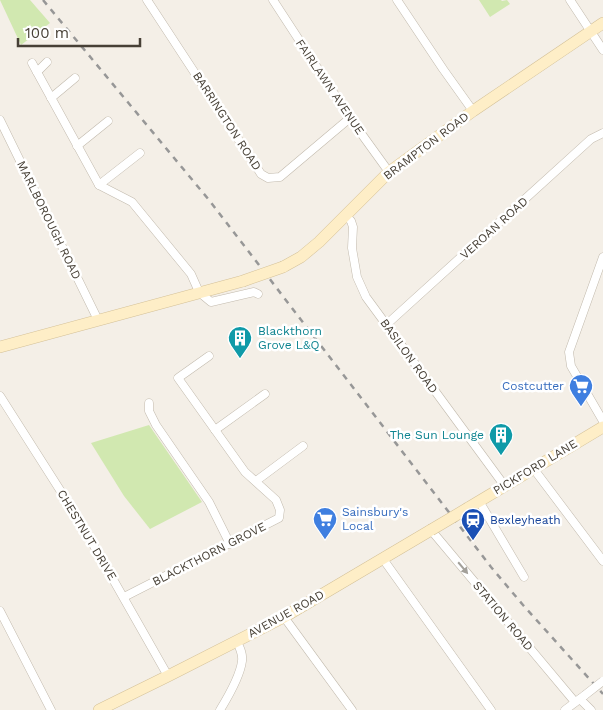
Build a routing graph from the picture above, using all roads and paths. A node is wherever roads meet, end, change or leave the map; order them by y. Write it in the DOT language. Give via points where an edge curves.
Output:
graph roads {
  1 [pos="147,0"];
  2 [pos="273,0"];
  3 [pos="397,0"];
  4 [pos="570,0"];
  5 [pos="603,23"];
  6 [pos="591,32"];
  7 [pos="603,50"];
  8 [pos="47,62"];
  9 [pos="32,63"];
  10 [pos="37,72"];
  11 [pos="75,78"];
  12 [pos="51,98"];
  13 [pos="473,111"];
  14 [pos="350,118"];
  15 [pos="0,120"];
  16 [pos="108,120"];
  17 [pos="603,133"];
  18 [pos="77,146"];
  19 [pos="140,153"];
  20 [pos="389,172"];
  21 [pos="99,185"];
  22 [pos="345,215"];
  23 [pos="603,256"];
  24 [pos="199,292"];
  25 [pos="258,294"];
  26 [pos="98,320"];
  27 [pos="386,325"];
  28 [pos="0,348"];
  29 [pos="209,356"];
  30 [pos="266,394"];
  31 [pos="0,396"];
  32 [pos="149,403"];
  33 [pos="603,421"];
  34 [pos="603,427"];
  35 [pos="215,430"];
  36 [pos="303,446"];
  37 [pos="533,468"];
  38 [pos="256,481"];
  39 [pos="504,485"];
  40 [pos="479,501"];
  41 [pos="468,508"];
  42 [pos="431,530"];
  43 [pos="230,544"];
  44 [pos="383,559"];
  45 [pos="603,561"];
  46 [pos="524,577"];
  47 [pos="124,597"];
  48 [pos="0,611"];
  49 [pos="284,617"];
  50 [pos="9,628"];
  51 [pos="0,633"];
  52 [pos="237,642"];
  53 [pos="168,676"];
  54 [pos="603,681"];
  55 [pos="580,699"];
  56 [pos="51,710"];
  57 [pos="99,710"];
  58 [pos="220,710"];
  59 [pos="352,710"];
  60 [pos="491,710"];
  61 [pos="565,710"];
  62 [pos="591,710"];
  1 -- 14 [label="street, BARRINGTON ROAD" via="261,174 268,178 280,177"];
  2 -- 14 [label="street, FAIRLAWN AVENUE"];
  3 -- 13 [label="street"];
  4 -- 6 [label="street"];
  5 -- 6 [label="street, BRAMPTON ROAD"];
  6 -- 7 [label="street"];
  6 -- 13 [label="street, BRAMPTON ROAD"];
  8 -- 10 [label="street"];
  9 -- 10 [label="street"];
  10 -- 12 [label="street"];
  11 -- 12 [label="street"];
  12 -- 18 [label="street"];
  13 -- 20 [label="street, BRAMPTON ROAD"];
  14 -- 20 [label="street, FAIRLAWN AVENUE"];
  15 -- 26 [label="street, MARLBOROUGH ROAD"];
  16 -- 18 [label="street"];
  17 -- 27 [label="street, VEROAN ROAD" via="591,139"];
  18 -- 21 [label="street"];
  19 -- 21 [label="street"];
  20 -- 22 [label="street, BRAMPTON ROAD"];
  21 -- 24 [label="street" via="132,202 191,274"];
  22 -- 24 [label="street, BRAMPTON ROAD, bridge" via="319,242 283,267"];
  22 -- 27 [label="street, BASILON ROAD" via="353,227 352,248 357,277 366,297"];
  23 -- 33 [label="street" via="569,352 571,366"];
  24 -- 25 [label="street" via="211,302 254,292"];
  24 -- 26 [label="street, BRAMPTON ROAD"];
  26 -- 28 [label="street, BRAMPTON ROAD"];
  27 -- 39 [label="street, BASILON ROAD"];
  29 -- 35 [label="street, BLACKTHORN GROVE" via="178,378"];
  30 -- 35 [label="street"];
  31 -- 47 [label="street, CHESTNUT DRIVE"];
  32 -- 43 [label="street" via="148,411 156,425 209,502"];
  34 -- 37 [label="street, PICKFORD LANE"];
  35 -- 38 [label="street, BLACKTHORN GROVE" via="245,472"];
  36 -- 38 [label="street"];
  37 -- 39 [label="street, PICKFORD LANE"];
  37 -- 45 [label="street"];
  38 -- 43 [label="street, BLACKTHORN GROVE" via="276,500 279,518"];
  39 -- 40 [label="street, PICKFORD LANE"];
  40 -- 41 [label="street, PICKFORD LANE"];
  40 -- 46 [label="street"];
  41 -- 42 [label="street, AVENUE ROAD, bridge"];
  42 -- 44 [label="street, AVENUE ROAD"];
  42 -- 55 [label="street, STATION ROAD, one-way"];
  43 -- 47 [label="street, BLACKTHORN GROVE"];
  44 -- 49 [label="street, AVENUE ROAD"];
  44 -- 60 [label="street"];
  47 -- 53 [label="street, CHESTNUT DRIVE"];
  48 -- 50 [label="street"];
  49 -- 52 [label="street, AVENUE ROAD"];
  49 -- 59 [label="street"];
  50 -- 51 [label="street"];
  50 -- 56 [label="street"];
  52 -- 53 [label="street, AVENUE ROAD"];
  52 -- 58 [label="street" via="242,661 231,693"];
  53 -- 57 [label="street, AVENUE ROAD"];
  54 -- 55 [label="street, bridge"];
  55 -- 61 [label="street"];
  55 -- 62 [label="street, STATION ROAD"];
}
